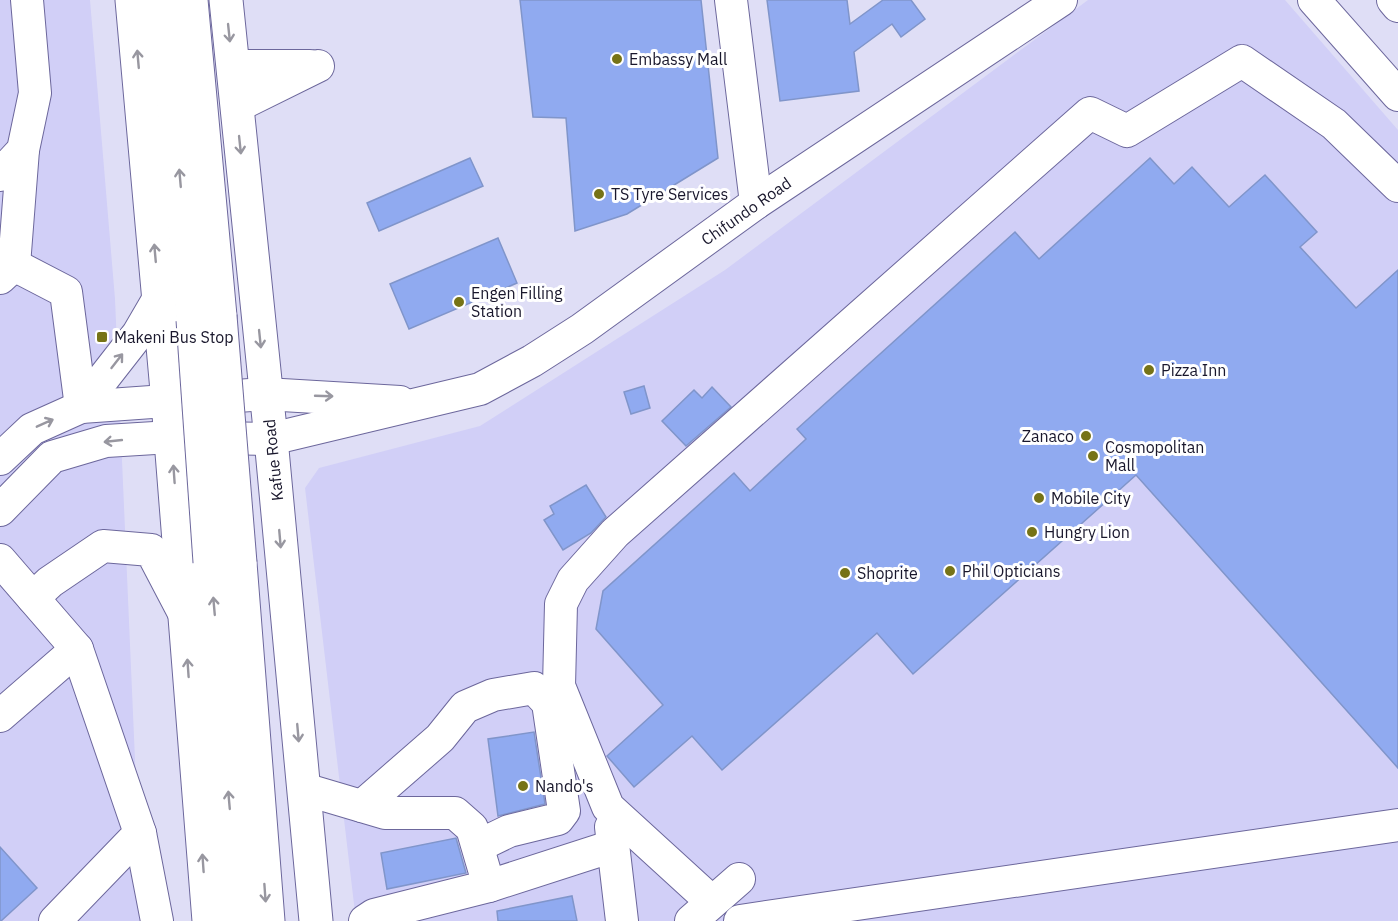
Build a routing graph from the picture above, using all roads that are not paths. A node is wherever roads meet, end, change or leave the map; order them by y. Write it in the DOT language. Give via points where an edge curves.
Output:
graph roads {
  1 [pos="27,0"];
  2 [pos="132,0"];
  3 [pos="164,0"];
  4 [pos="191,0"];
  5 [pos="226,0"];
  6 [pos="731,0"];
  7 [pos="1061,0"];
  8 [pos="1314,0"];
  9 [pos="1393,0"];
  10 [pos="1398,6"];
  11 [pos="233,66"];
  12 [pos="1398,95"];
  13 [pos="237,106"];
  14 [pos="23,150"];
  15 [pos="0,175"];
  16 [pos="1398,186"];
  17 [pos="756,203"];
  18 [pos="7,272"];
  19 [pos="159,298"];
  20 [pos="206,318"];
  21 [pos="265,394"];
  22 [pos="168,402"];
  23 [pos="424,404"];
  24 [pos="81,407"];
  25 [pos="171,437"];
  26 [pos="271,439"];
  27 [pos="0,459"];
  28 [pos="0,510"];
  29 [pos="0,560"];
  30 [pos="225,562"];
  31 [pos="33,598"];
  32 [pos="184,613"];
  33 [pos="77,649"];
  34 [pos="0,716"];
  35 [pos="304,789"];
  36 [pos="362,806"];
  37 [pos="608,807"];
  38 [pos="1398,825"];
  39 [pos="140,833"];
  40 [pos="478,846"];
  41 [pos="613,846"];
  42 [pos="489,886"];
  43 [pos="702,912"];
  44 [pos="54,921"];
  45 [pos="157,921"];
  46 [pos="209,921"];
  47 [pos="239,921"];
  48 [pos="267,921"];
  49 [pos="316,921"];
  50 [pos="365,921"];
  51 [pos="622,921"];
  52 [pos="743,921"];
  1 -- 14 [label="street" via="35,93"];
  19 -- 2 [label="main road, one-way"];
  20 -- 3 [label="main road, one-way"];
  4 -- 20 [label="main road"];
  5 -- 11 [label="main road, Kafue Road, one-way"];
  6 -- 17 [label="street"];
  7 -- 17 [label="street, Chifundo Road"];
  8 -- 12 [label="street"];
  9 -- 10 [label="street"];
  11 -- 13 [label="main road, Kafue Road"];
  11 -- 13 [label="street" via="318,66"];
  13 -- 21 [label="main road, Kafue Road, one-way"];
  14 -- 15 [label="street"];
  14 -- 18 [label="street"];
  16 -- 37 [label="street" via="1334,124 1242,61 1126,131 1090,113 615,533 573,580 561,604 559,686"];
  17 -- 23 [label="street, Chifundo Road" via="532,361 480,389"];
  18 -- 24 [label="street" via="66,292"];
  19 -- 22 [label="main road"];
  24 -- 19 [label="street, one-way" via="138,334"];
  20 -- 30 [label="main road, bridge"];
  21 -- 22 [label="street, Chifundo Road"];
  21 -- 23 [label="street, Chifundo Road, one-way"];
  21 -- 26 [label="main road, Kafue Road"];
  22 -- 24 [label="street, Chifundo Road"];
  22 -- 25 [label="main road"];
  23 -- 26 [label="street, Chifundo Road"];
  27 -- 24 [label="street, one-way" via="32,429"];
  25 -- 26 [label="street, Chifundo Road"];
  25 -- 28 [label="street, Chifundo Road, one-way" via="106,441 52,457"];
  32 -- 25 [label="main road, one-way"];
  26 -- 35 [label="main road, Kafue Road, one-way"];
  29 -- 31 [label="street"];
  47 -- 30 [label="main road, one-way"];
  30 -- 48 [label="main road, one-way"];
  31 -- 32 [label="street" via="103,546 151,550"];
  31 -- 33 [label="street"];
  46 -- 32 [label="main road, one-way"];
  33 -- 34 [label="street"];
  33 -- 39 [label="street"];
  35 -- 36 [label="street"];
  35 -- 49 [label="main road, Kafue Road"];
  36 -- 40 [label="street" via="385,813 455,813 472,828"];
  36 -- 40 [label="street" via="440,738 465,707 493,695 534,688 548,703 564,812 558,819 509,831"];
  37 -- 41 [label="street"];
  37 -- 43 [label="street"];
  38 -- 52 [label="street"];
  39 -- 44 [label="street"];
  39 -- 45 [label="street"];
  40 -- 42 [label="street"];
  41 -- 42 [label="street"];
  41 -- 51 [label="street"];
  42 -- 50 [label="street" via="374,915"];
  43 -- 52 [label="street" via="739,879"];
}
